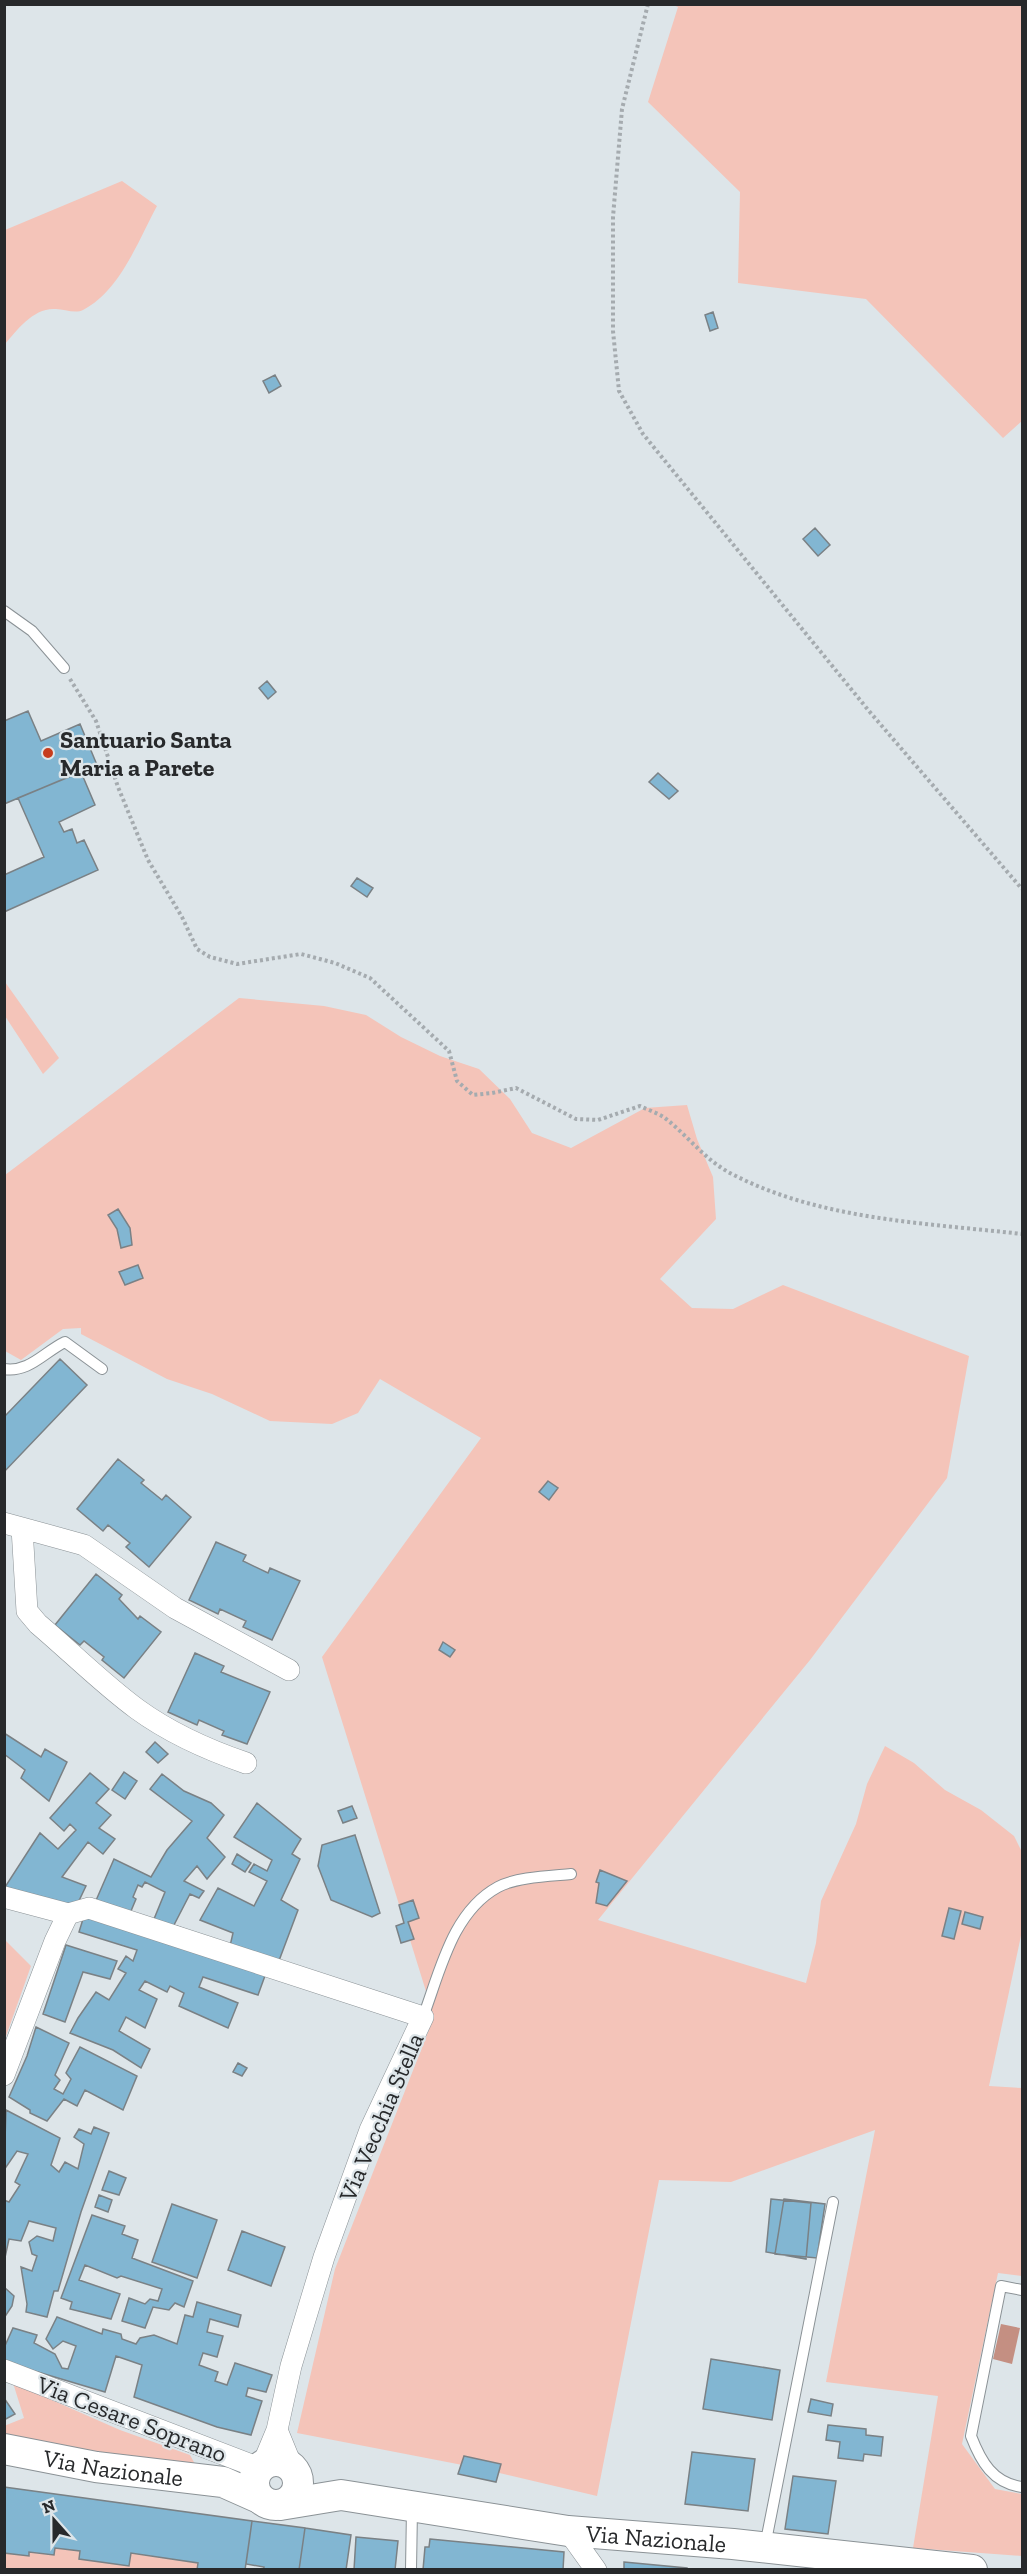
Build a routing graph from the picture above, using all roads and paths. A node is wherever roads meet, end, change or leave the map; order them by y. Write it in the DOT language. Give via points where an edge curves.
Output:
graph roads {
  1 [pos="648,4"];
  2 [pos="4,611"];
  3 [pos="64,668"];
  4 [pos="1023,889"];
  5 [pos="1023,1234"];
  6 [pos="4,1369"];
  7 [pos="102,1369"];
  8 [pos="13,1526"];
  9 [pos="289,1670"];
  10 [pos="246,1763"];
  11 [pos="571,1874"];
  12 [pos="4,1897"];
  13 [pos="68,1914"];
  14 [pos="423,2018"];
  15 [pos="4,2075"];
  16 [pos="833,2202"];
  17 [pos="1023,2290"];
  18 [pos="4,2370"];
  19 [pos="277,2430"];
  20 [pos="4,2449"];
  21 [pos="293,2469"];
  22 [pos="263,2482"];
  23 [pos="1023,2487"];
  24 [pos="341,2495"];
  25 [pos="412,2506"];
  26 [pos="568,2531"];
  27 [pos="765,2547"];
  28 [pos="411,2570"];
  29 [pos="596,2570"];
  30 [pos="972,2570"];
  1 -- 4 [label="path" via="622,109 614,206 613,331 619,391 643,434 869,711"];
  2 -- 3 [label="lane" via="32,631"];
  3 -- 5 [label="path" via="96,721 148,860 197,949 210,957 237,964 301,954 370,978 449,1051 457,1081 473,1095 516,1088 576,1119 598,1120 640,1106 664,1117 730,1173 793,1200 895,1220"];
  6 -- 7 [label="lane" via="28,1367 65,1342"];
  8 -- 9 [label="street" via="84,1545 175,1608"];
  8 -- 10 [label="street" via="27,1611 38,1624 137,1709 214,1752"];
  11 -- 14 [label="lane" via="498,1886 473,1908 457,1927"];
  12 -- 13 [label="street, Via Vecchia Stella"];
  13 -- 14 [label="street, Via Vecchia Stella" via="89,1908"];
  13 -- 15 [label="street"];
  14 -- 19 [label="street, Via Vecchia Stella" via="370,2130 324,2258 291,2367"];
  16 -- 27 [label="lane"];
  17 -- 23 [label="lane" via="1001,2286 971,2436 989,2470 1006,2485"];
  18 -- 22 [label="street, Via Cesare Soprano"];
  19 -- 21 [label="street"];
  19 -- 22 [label="street, Via Vecchia Stella"];
  20 -- 22 [label="main road, Via Nazionale" via="96,2467 223,2482"];
  21 -- 22 [label="main road" via="298,2483 293,2498"];
  21 -- 24 [label="main road, Via Nazionale"];
  22 -- 24 [label="main road, Via Nazionale"];
  24 -- 25 [label="main road, Via Nazionale"];
  25 -- 26 [label="main road, Via Nazionale"];
  25 -- 28 [label="lane"];
  26 -- 27 [label="main road, Via Nazionale"];
  26 -- 29 [label="street"];
  27 -- 30 [label="main road, Via Nazionale"];
}
